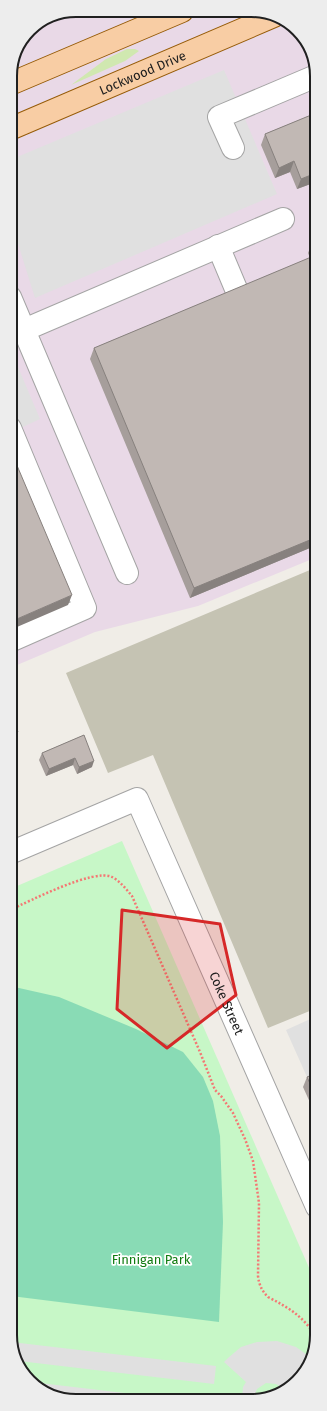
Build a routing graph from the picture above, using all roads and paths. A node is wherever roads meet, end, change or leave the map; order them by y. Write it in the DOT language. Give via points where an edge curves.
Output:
graph roads {
  1 [pos="168,17"];
  2 [pos="267,19"];
  3 [pos="310,79"];
  4 [pos="17,81"];
  5 [pos="17,126"];
  6 [pos="233,148"];
  7 [pos="283,219"];
  8 [pos="218,246"];
  9 [pos="239,296"];
  10 [pos="17,314"];
  11 [pos="24,330"];
  12 [pos="17,445"];
  13 [pos="127,573"];
  14 [pos="17,638"];
  15 [pos="17,850"];
  16 [pos="17,907"];
  17 [pos="310,1191"];
  18 [pos="310,1327"];
  1 -- 4 [label="main road"];
  2 -- 5 [label="main road, Lockwood Drive"];
  3 -- 6 [label="street" via="219,117"];
  7 -- 8 [label="street"];
  8 -- 9 [label="street"];
  8 -- 11 [label="street"];
  10 -- 11 [label="street"];
  11 -- 13 [label="street"];
  12 -- 14 [label="street" via="85,608"];
  15 -- 17 [label="street, Coke Street" via="137,799"];
  16 -- 18 [label="path" via="98,875 111,876 132,896 215,1090 233,1113 253,1161 259,1203 258,1276 261,1289 268,1297 302,1318"];
}
